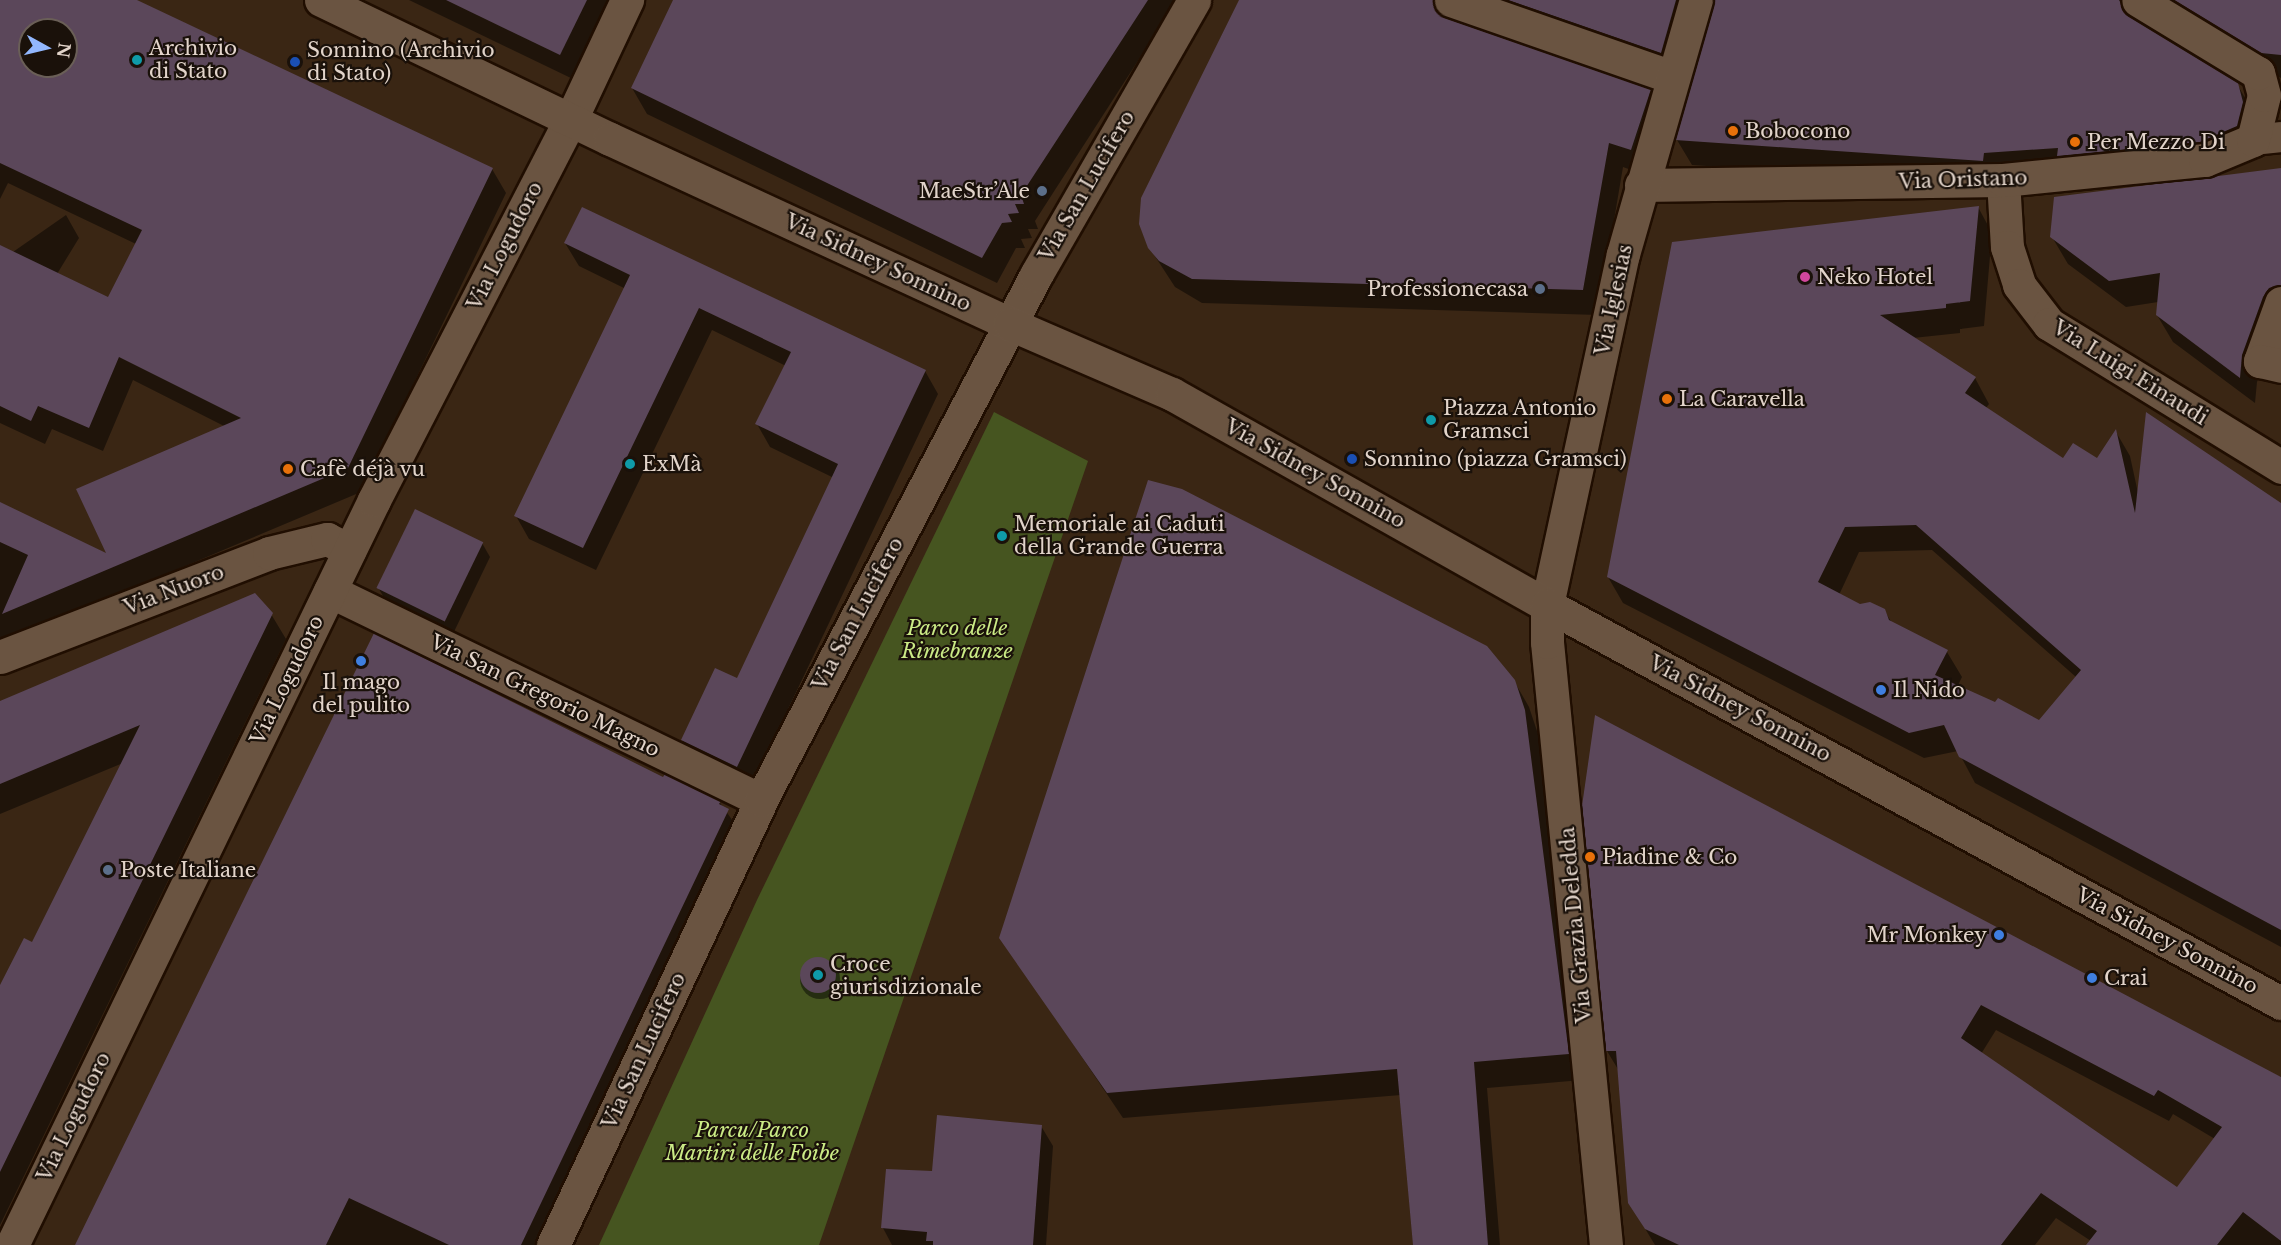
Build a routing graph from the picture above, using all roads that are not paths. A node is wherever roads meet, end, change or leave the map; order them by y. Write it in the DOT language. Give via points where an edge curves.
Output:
graph roads {
  1 [pos="321,0"];
  2 [pos="627,0"];
  3 [pos="1194,0"];
  4 [pos="1451,0"];
  5 [pos="1696,0"];
  6 [pos="2138,0"];
  7 [pos="1672,77"];
  8 [pos="571,119"];
  9 [pos="2267,138"];
  10 [pos="2003,180"];
  11 [pos="1641,185"];
  12 [pos="2281,303"];
  13 [pos="1010,324"];
  14 [pos="2281,366"];
  15 [pos="2281,467"];
  16 [pos="350,550"];
  17 [pos="330,591"];
  18 [pos="1547,605"];
  19 [pos="0,657"];
  20 [pos="761,800"];
  21 [pos="2281,1003"];
  22 [pos="12,1245"];
  23 [pos="553,1245"];
  24 [pos="1606,1245"];
  1 -- 8 [label="street, Via Sidney Sonnino"];
  2 -- 8 [label="street, Via Logudoro"];
  3 -- 13 [label="street, Via San Lucifero"];
  4 -- 7 [label="street"];
  5 -- 7 [label="street, Via Iglesias"];
  6 -- 9 [label="street" via="2259,73"];
  7 -- 11 [label="street, Via Iglesias"];
  8 -- 13 [label="street, Via Sidney Sonnino"];
  8 -- 16 [label="street, Via Logudoro"];
  9 -- 10 [label="street, Via Oristano" via="2205,160"];
  10 -- 11 [label="street, Via Oristano"];
  10 -- 15 [label="street, Via Luigi Einaudi" via="2007,247 2019,285 2049,324"];
  11 -- 18 [label="street, Via Iglesias"];
  12 -- 14 [label="street" via="2260,361"];
  13 -- 18 [label="street, Via Sidney Sonnino" via="1172,394"];
  13 -- 20 [label="street, Via San Lucifero"];
  16 -- 17 [label="street, Via Logudoro"];
  16 -- 19 [label="street, Via Nuoro" via="327,539 269,553"];
  17 -- 20 [label="street, Via San Gregorio Magno"];
  17 -- 22 [label="street, Via Logudoro"];
  18 -- 21 [label="street, Via Sidney Sonnino"];
  18 -- 24 [label="street, Via Grazia Deledda" via="1547,642"];
  20 -- 23 [label="street, Via San Lucifero"];
}
